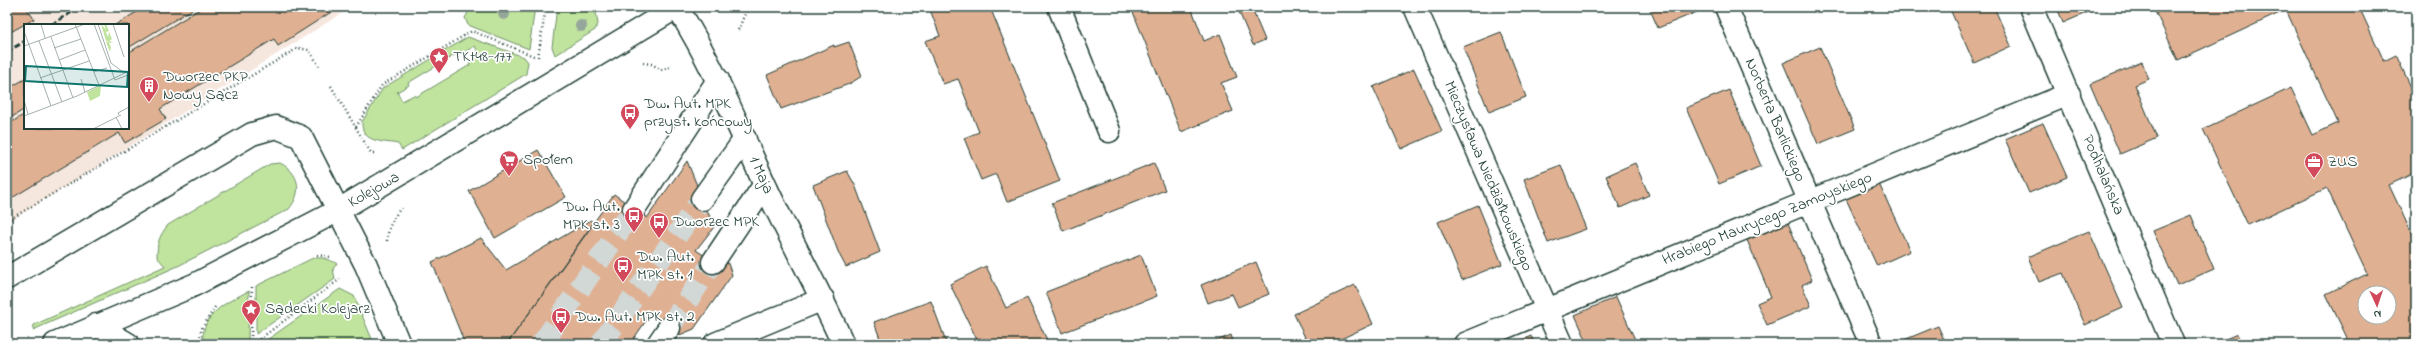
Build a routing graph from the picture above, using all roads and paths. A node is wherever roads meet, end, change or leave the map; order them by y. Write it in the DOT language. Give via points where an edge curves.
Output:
graph roads {
  1 [pos="546,7"];
  2 [pos="677,7"];
  3 [pos="748,7"];
  4 [pos="1059,7"];
  5 [pos="1415,7"];
  6 [pos="1726,7"];
  7 [pos="2031,7"];
  8 [pos="738,30"];
  9 [pos="319,66"];
  10 [pos="718,80"];
  11 [pos="331,86"];
  12 [pos="2069,94"];
  13 [pos="356,127"];
  14 [pos="1109,131"];
  15 [pos="745,139"];
  16 [pos="378,153"];
  17 [pos="765,184"];
  18 [pos="702,200"];
  19 [pos="1810,201"];
  20 [pos="634,209"];
  21 [pos="339,210"];
  22 [pos="7,221"];
  23 [pos="315,255"];
  24 [pos="337,260"];
  25 [pos="713,262"];
  26 [pos="7,278"];
  27 [pos="342,278"];
  28 [pos="259,283"];
  29 [pos="252,286"];
  30 [pos="246,289"];
  31 [pos="823,299"];
  32 [pos="219,305"];
  33 [pos="1546,309"];
  34 [pos="96,325"];
  35 [pos="55,344"];
  36 [pos="128,344"];
  37 [pos="200,344"];
  38 [pos="252,344"];
  39 [pos="399,344"];
  40 [pos="715,344"];
  41 [pos="843,344"];
  42 [pos="1465,344"];
  43 [pos="1562,344"];
  44 [pos="1871,344"];
  45 [pos="2173,344"];
  1 -- 13 [label="path" via="538,58 472,31 382,85"];
  2 -- 10 [label="street, 1 Maja" via="697,38"];
  2 -- 21 [label="street, Kolejowa"];
  3 -- 8 [label="path"];
  4 -- 14 [label="street"];
  5 -- 33 [label="street, Mieczysława Niedziałkowskiego"];
  6 -- 19 [label="street, Norberta Barlickiego"];
  7 -- 12 [label="street, Podhalańska"];
  9 -- 22 [label="path" via="309,50 298,48"];
  10 -- 15 [label="street, 1 Maja"];
  10 -- 20 [label="street"];
  11 -- 13 [label="path"];
  12 -- 19 [label="street, Hrabiego Maurycego Zamoyskiego"];
  12 -- 45 [label="street, Podhalańska"];
  13 -- 16 [label="path" via="371,153"];
  15 -- 17 [label="street, 1 Maja"];
  15 -- 18 [label="street"];
  17 -- 25 [label="street"];
  17 -- 31 [label="street, 1 Maja"];
  19 -- 33 [label="street, Hrabiego Maurycego Zamoyskiego"];
  19 -- 44 [label="street, Norberta Barlickiego"];
  21 -- 26 [label="street" via="301,137 276,127 252,134"];
  21 -- 34 [label="street, Kolejowa" via="194,285"];
  21 -- 39 [label="street"];
  23 -- 24 [label="path"];
  27 -- 38 [label="path"];
  28 -- 29 [label="path"];
  29 -- 30 [label="path"];
  29 -- 38 [label="path"];
  31 -- 40 [label="street"];
  31 -- 41 [label="street, 1 Maja"];
  32 -- 37 [label="path" via="205,322"];
  33 -- 42 [label="street, Hrabiego Maurycego Zamoyskiego"];
  33 -- 43 [label="street, Mieczysława Niedziałkowskiego"];
  34 -- 35 [label="street, Kolejowa"];
  34 -- 36 [label="street"];
}
